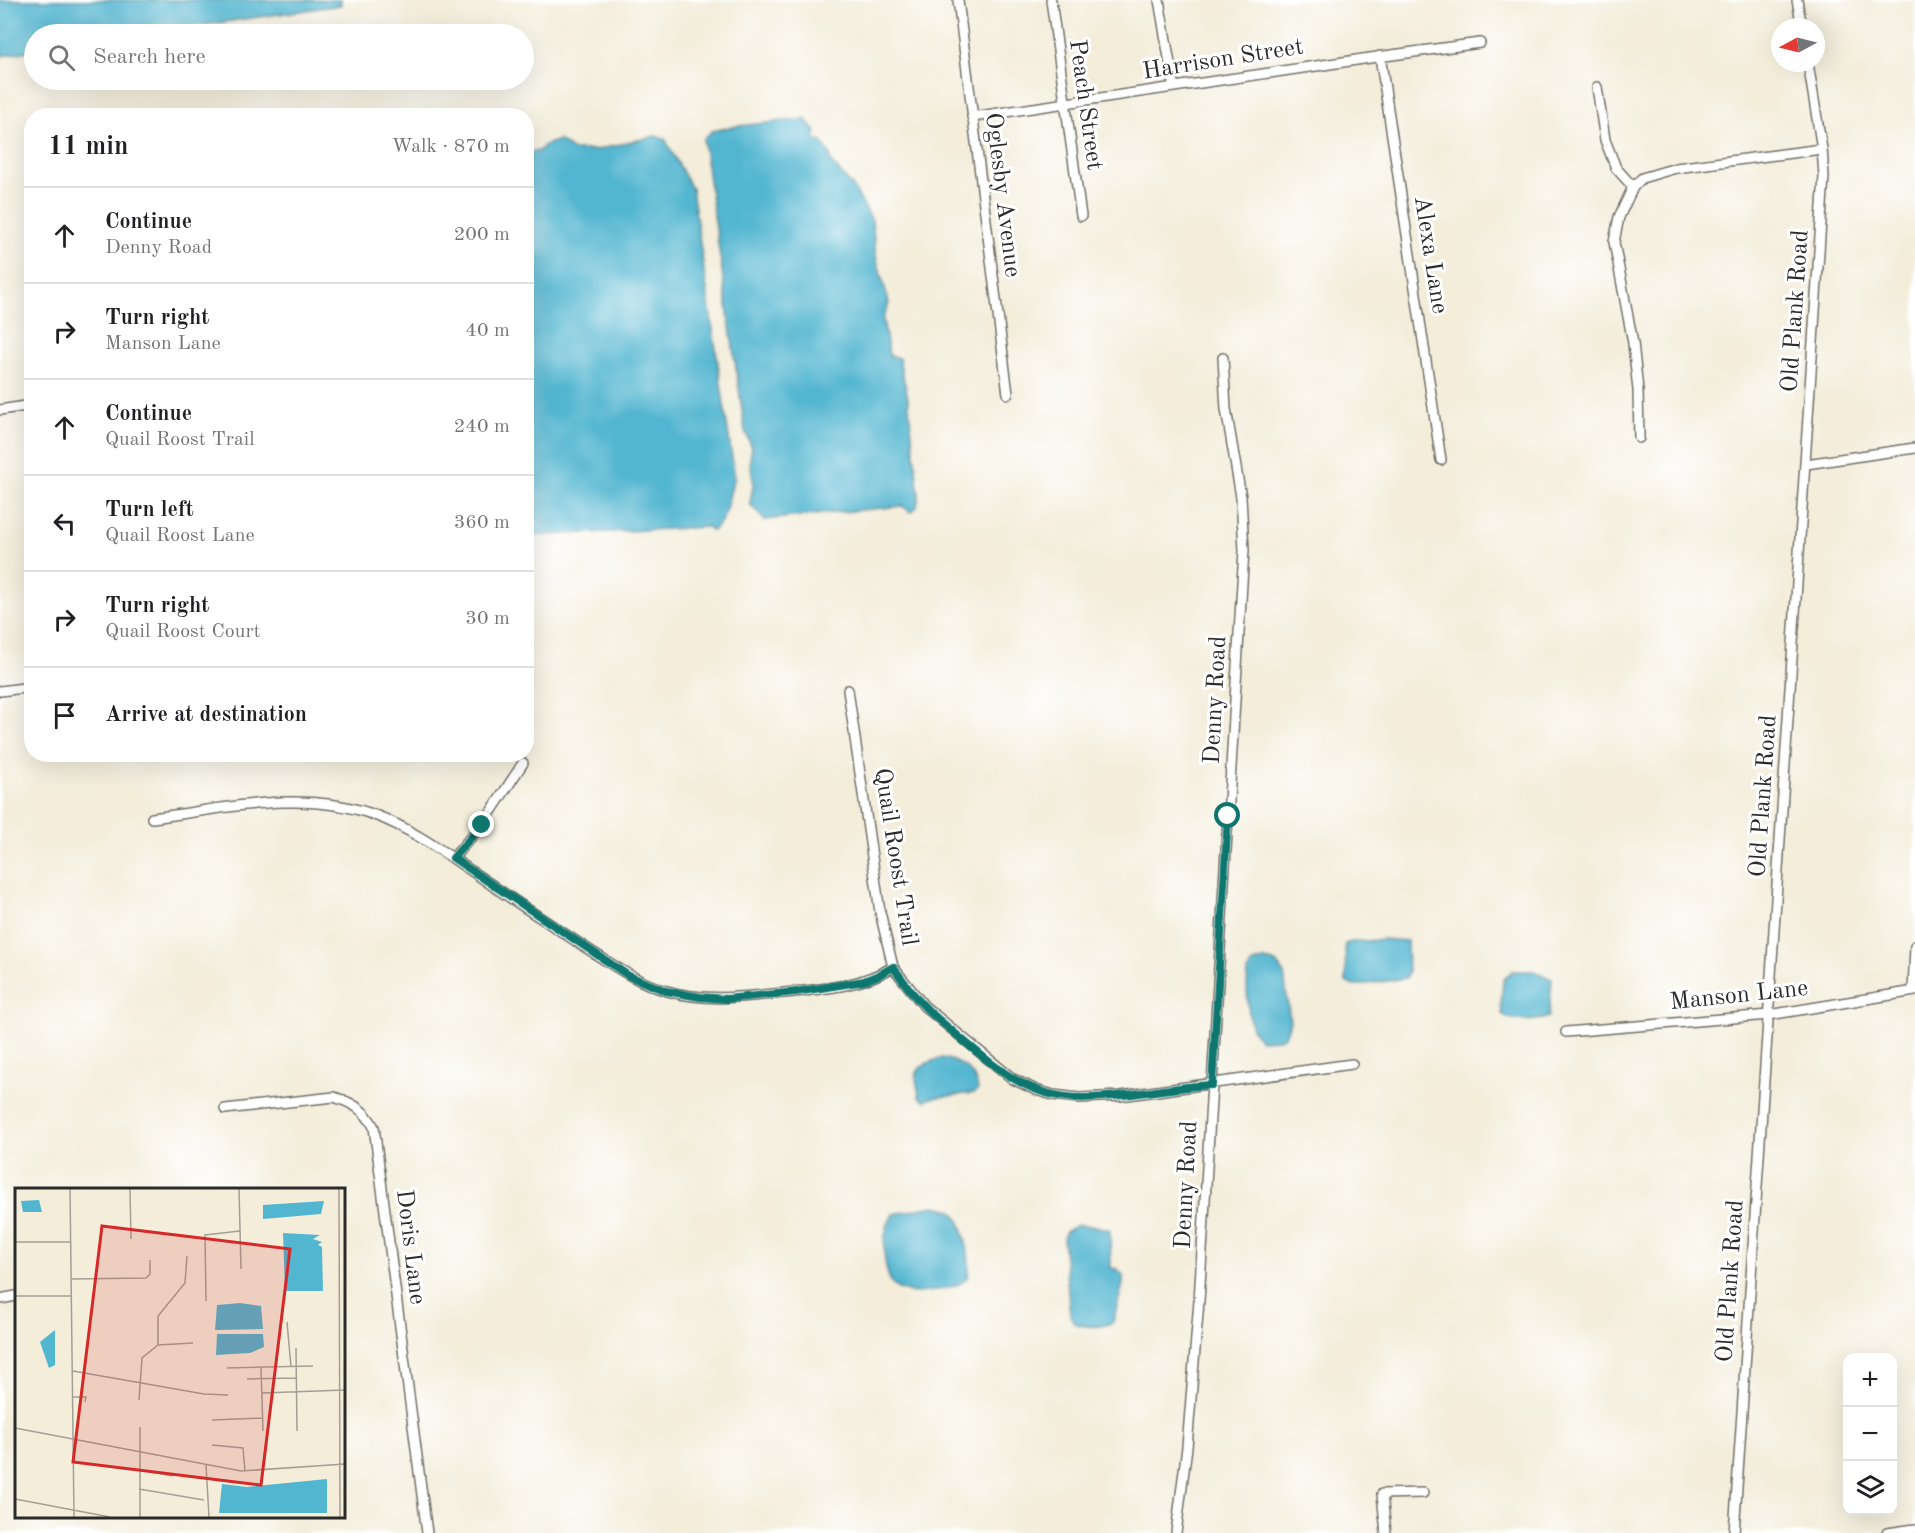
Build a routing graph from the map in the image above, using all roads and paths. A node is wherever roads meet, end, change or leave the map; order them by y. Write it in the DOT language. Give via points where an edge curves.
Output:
graph roads {
  1 [pos="958,0"];
  2 [pos="1051,0"];
  3 [pos="1159,0"];
  4 [pos="1797,0"];
  5 [pos="1800,18"];
  6 [pos="1480,43"];
  7 [pos="1380,56"];
  8 [pos="1809,72"];
  9 [pos="1174,87"];
  10 [pos="1597,87"];
  11 [pos="1066,103"];
  12 [pos="972,117"];
  13 [pos="1822,149"];
  14 [pos="1633,187"];
  15 [pos="1081,216"];
  16 [pos="1223,358"];
  17 [pos="1008,394"];
  18 [pos="24,406"];
  19 [pos="0,410"];
  20 [pos="1639,438"];
  21 [pos="1910,449"];
  22 [pos="1441,460"];
  23 [pos="1806,464"];
  24 [pos="24,688"];
  25 [pos="848,690"];
  26 [pos="0,691"];
  27 [pos="523,763"];
  28 [pos="152,818"];
  29 [pos="453,858"];
  30 [pos="1915,946"];
  31 [pos="893,967"];
  32 [pos="1914,991"];
  33 [pos="1769,1015"];
  34 [pos="1566,1032"];
  35 [pos="1352,1064"];
  36 [pos="1212,1085"];
  37 [pos="225,1109"];
  38 [pos="15,1296"];
  39 [pos="0,1299"];
  40 [pos="1423,1493"];
  41 [pos="1915,1529"];
  42 [pos="427,1533"];
  43 [pos="1176,1533"];
  44 [pos="1386,1533"];
  45 [pos="1734,1533"];
  46 [pos="1887,1533"];
  1 -- 12 [label="street, Oglesby Avenue"];
  2 -- 11 [label="street, Peach Street"];
  3 -- 9 [label="street"];
  4 -- 5 [label="street"];
  6 -- 7 [label="street, Harrison Street"];
  7 -- 9 [label="street, Harrison Street"];
  7 -- 22 [label="street, Alexa Lane"];
  8 -- 13 [label="street, Old Plank Road"];
  9 -- 11 [label="street, Harrison Street"];
  10 -- 14 [label="street" via="1605,140 1616,168"];
  11 -- 12 [label="street, Harrison Street"];
  11 -- 15 [label="street, Peach Street"];
  12 -- 17 [label="street, Oglesby Avenue"];
  13 -- 14 [label="street" via="1676,168 1642,178"];
  13 -- 23 [label="street, Old Plank Road" via="1824,176"];
  14 -- 20 [label="street" via="1619,217 1614,242 1633,343"];
  16 -- 36 [label="street, Denny Road" via="1244,550"];
  18 -- 19 [label="street"];
  21 -- 23 [label="street"];
  23 -- 33 [label="street, Old Plank Road"];
  24 -- 26 [label="street"];
  25 -- 31 [label="street, Quail Roost Trail" via="880,912"];
  27 -- 29 [label="street" via="485,821"];
  28 -- 29 [label="street" via="280,802 322,803 387,820"];
  29 -- 31 [label="street" via="629,976 666,991 726,999 796,992 864,981"];
  30 -- 32 [label="street"];
  31 -- 36 [label="street, Quail Roost Trail" via="924,1006 1012,1079 1036,1090 1081,1098"];
  32 -- 33 [label="street, Manson Lane"];
  33 -- 34 [label="street, Manson Lane"];
  33 -- 45 [label="street, Old Plank Road"];
  35 -- 36 [label="street"];
  36 -- 43 [label="street, Denny Road" via="1197,1333"];
  37 -- 42 [label="street, Doris Lane" via="334,1097 362,1110 374,1127"];
  38 -- 39 [label="street"];
  40 -- 44 [label="street" via="1382,1494"];
  41 -- 46 [label="street"];
}
